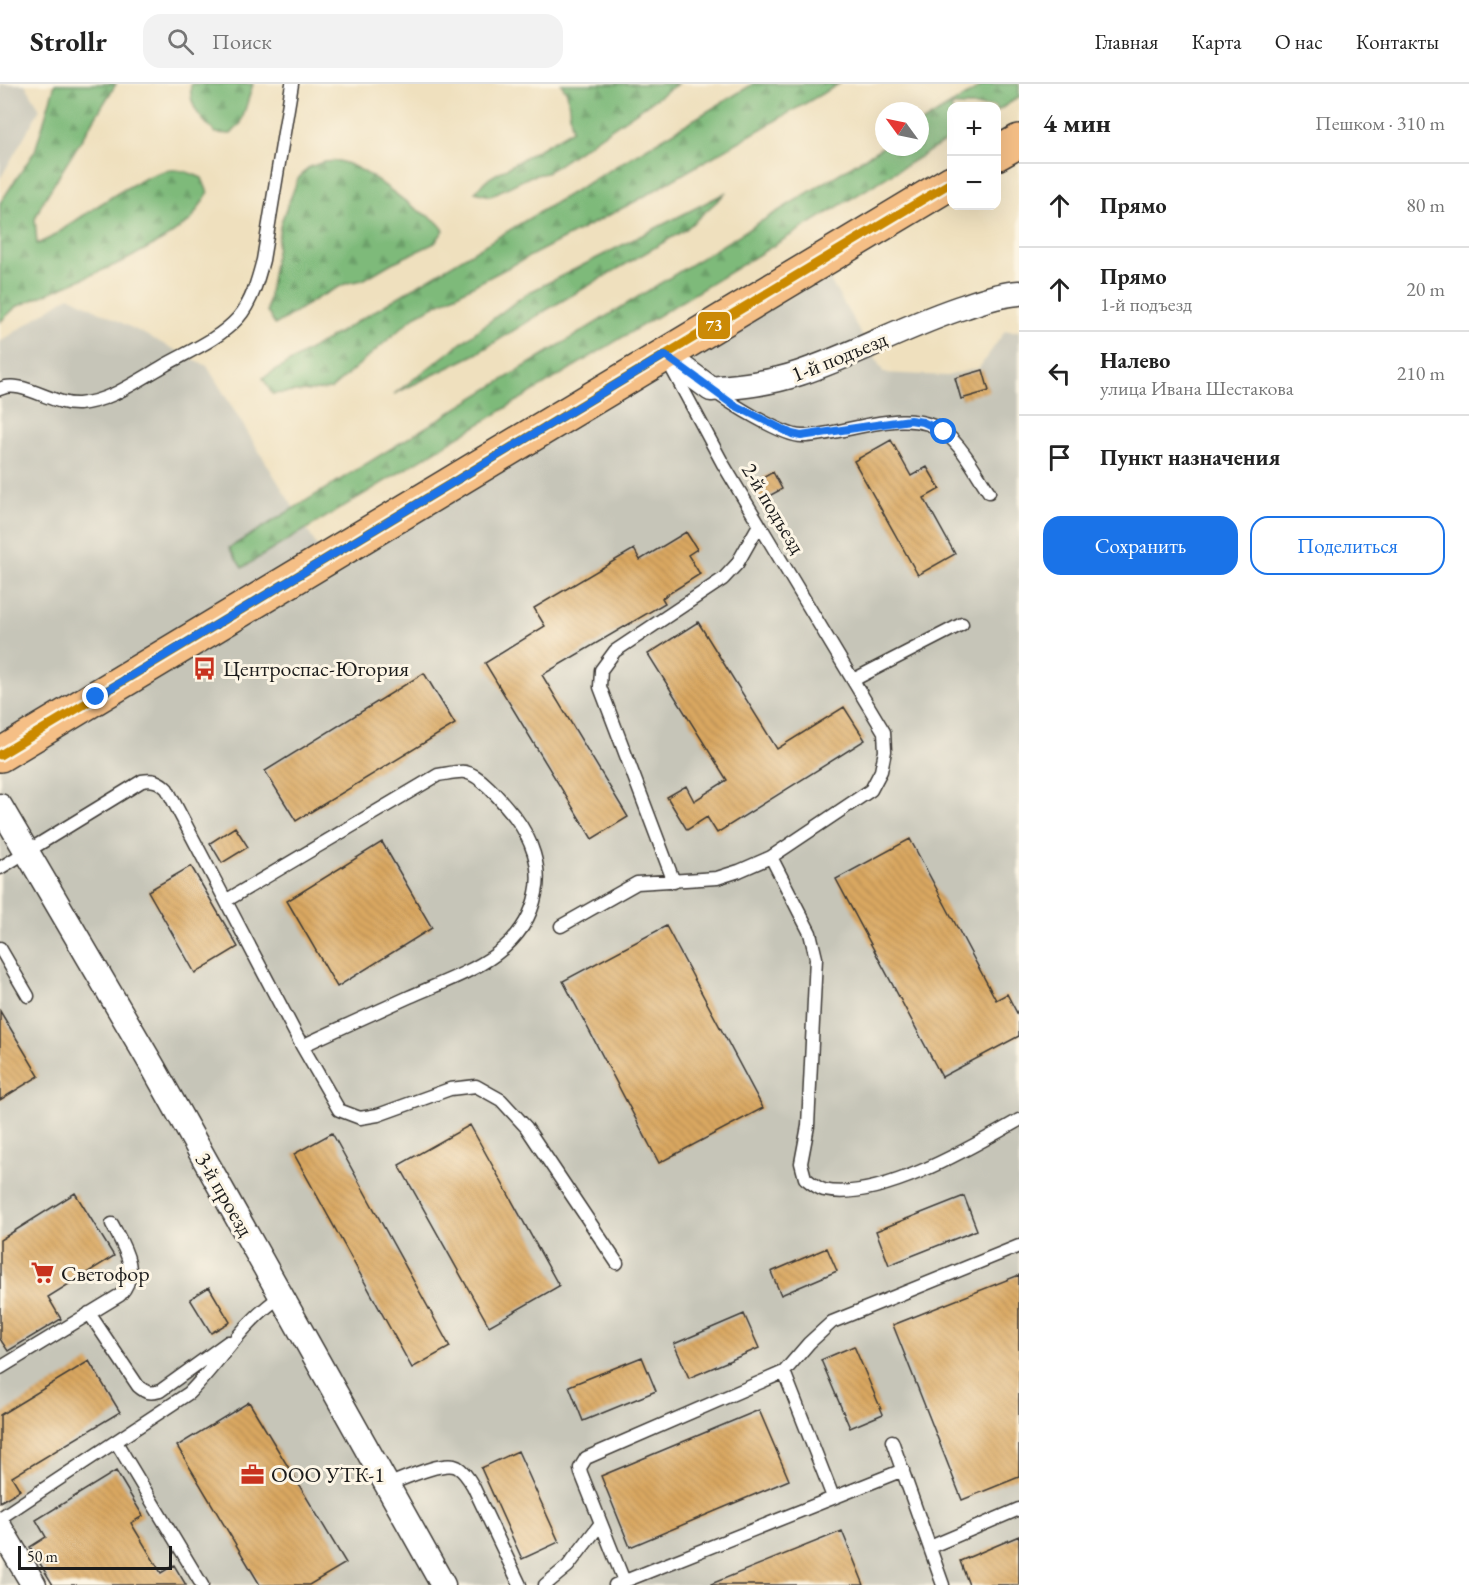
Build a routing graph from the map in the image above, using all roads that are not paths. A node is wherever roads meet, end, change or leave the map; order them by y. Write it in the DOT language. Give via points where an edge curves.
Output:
graph roads {
  1 [pos="292,84"];
  2 [pos="1019,141"];
  3 [pos="1001,151"];
  4 [pos="947,184"];
  5 [pos="1019,293"];
  6 [pos="665,355"];
  7 [pos="0,389"];
  8 [pos="711,389"];
  9 [pos="989,492"];
  10 [pos="759,525"];
  11 [pos="962,624"];
  12 [pos="853,680"];
  13 [pos="0,755"];
  14 [pos="0,806"];
  15 [pos="27,852"];
  16 [pos="771,857"];
  17 [pos="0,868"];
  18 [pos="674,882"];
  19 [pos="227,900"];
  20 [pos="561,926"];
  21 [pos="0,948"];
  22 [pos="28,996"];
  23 [pos="302,1046"];
  24 [pos="1019,1120"];
  25 [pos="112,1224"];
  26 [pos="1019,1246"];
  27 [pos="616,1263"];
  28 [pos="283,1295"];
  29 [pos="89,1313"];
  30 [pos="239,1333"];
  31 [pos="0,1368"];
  32 [pos="784,1372"];
  33 [pos="892,1441"];
  34 [pos="116,1442"];
  35 [pos="903,1470"];
  36 [pos="387,1485"];
  37 [pos="833,1497"];
  38 [pos="1019,1509"];
  39 [pos="0,1518"];
  40 [pos="601,1523"];
  41 [pos="0,1528"];
  42 [pos="930,1547"];
  43 [pos="620,1583"];
  44 [pos="34,1585"];
  45 [pos="202,1585"];
  46 [pos="443,1585"];
  47 [pos="520,1585"];
  48 [pos="545,1585"];
  49 [pos="943,1585"];
  1 -- 7 [label="lane" via="263,260 249,300 231,325 113,395 94,401 63,403 15,386"];
  2 -- 3 [label="main road"];
  4 -- 6 [label="main road"];
  5 -- 8 [label="street, 1-й подъезд" via="943,313 802,373 772,382"];
  6 -- 8 [label="street"];
  6 -- 10 [label="lane, 2-й подъезд"];
  6 -- 13 [label="main road"];
  8 -- 9 [label="lane" via="784,431 801,436 891,422 923,422 954,441"];
  10 -- 12 [label="lane, 2-й подъезд"];
  10 -- 18 [label="lane" via="737,564 723,579 615,651 601,670 600,687"];
  11 -- 12 [label="lane"];
  12 -- 16 [label="lane, 2-й подъезд" via="884,732 881,771 871,790"];
  14 -- 15 [label="street, 3-й проезд"];
  15 -- 17 [label="lane"];
  15 -- 19 [label="lane" via="142,781 159,782 167,789"];
  15 -- 28 [label="street, 3-й проезд"];
  16 -- 18 [label="lane, 2-й подъезд" via="717,878"];
  16 -- 24 [label="lane" via="810,933 816,958 808,1126 801,1163 805,1178 822,1190 874,1189 960,1154"];
  18 -- 20 [label="lane, 2-й подъезд" via="637,883"];
  19 -- 23 [label="lane"];
  19 -- 23 [label="lane" via="438,775 466,772 493,789 520,824 535,856 539,878 533,909 521,932 506,948 479,966"];
  21 -- 22 [label="lane"];
  23 -- 27 [label="lane" via="339,1110 360,1118 450,1089 476,1086 501,1100 526,1127"];
  25 -- 29 [label="lane" via="126,1251 130,1279 120,1295"];
  26 -- 32 [label="lane" via="832,1322"];
  28 -- 30 [label="lane" via="257,1313"];
  28 -- 36 [label="street, 3-й проезд"];
  29 -- 30 [label="lane" via="138,1386 153,1394"];
  29 -- 31 [label="lane"];
  30 -- 34 [label="lane" via="189,1393"];
  32 -- 37 [label="lane"];
  32 -- 40 [label="lane" via="586,1458 581,1473"];
  33 -- 35 [label="lane"];
  34 -- 39 [label="lane"];
  34 -- 45 [label="lane"];
  35 -- 37 [label="lane"];
  35 -- 42 [label="lane"];
  36 -- 46 [label="street, 3-й проезд"];
  36 -- 47 [label="lane" via="445,1465 457,1467 473,1486"];
  37 -- 43 [label="lane"];
  38 -- 42 [label="lane"];
  40 -- 43 [label="lane"];
  40 -- 48 [label="lane" via="568,1566"];
  41 -- 44 [label="street"];
  42 -- 49 [label="lane"];
}
